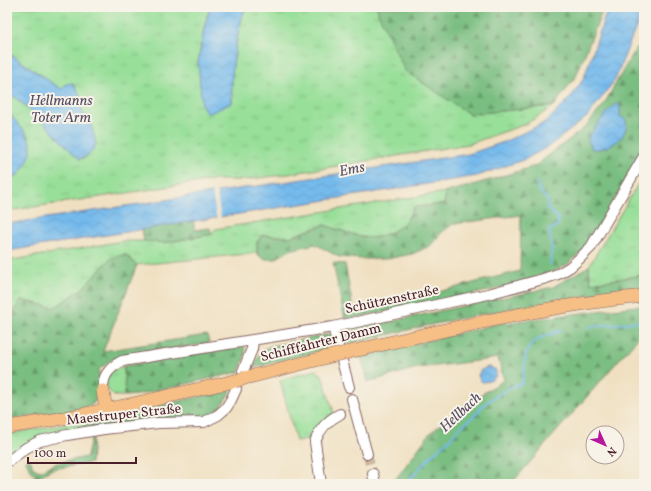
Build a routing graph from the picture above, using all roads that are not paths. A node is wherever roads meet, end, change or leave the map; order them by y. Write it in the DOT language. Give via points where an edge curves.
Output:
graph roads {
  1 [pos="644,156"];
  2 [pos="644,296"];
  3 [pos="333,327"];
  4 [pos="253,340"];
  5 [pos="240,379"];
  6 [pos="349,387"];
  7 [pos="103,391"];
  8 [pos="352,399"];
  9 [pos="106,410"];
  10 [pos="340,414"];
  11 [pos="7,426"];
  12 [pos="368,454"];
  13 [pos="7,462"];
  14 [pos="321,484"];
  1 -- 3 [label="street, Schützenstraße" via="591,246 570,267 558,274 488,294"];
  2 -- 5 [label="main road, Schifffahrter Damm" via="597,301 493,319"];
  3 -- 4 [label="street, Schützenstraße"];
  3 -- 6 [label="street"];
  4 -- 5 [label="street, Maestruper Straße" via="252,350"];
  4 -- 7 [label="street, Schützenstraße" via="122,361 106,373 102,383"];
  5 -- 9 [label="main road, Schifffahrter Damm"];
  5 -- 13 [label="street, Maestruper Straße" via="226,408 204,422 159,423 67,435 40,441"];
  7 -- 9 [label="main road"];
  8 -- 12 [label="street"];
  9 -- 11 [label="main road, Schifffahrter Damm"];
  10 -- 14 [label="street" via="323,427 315,442"];
}
